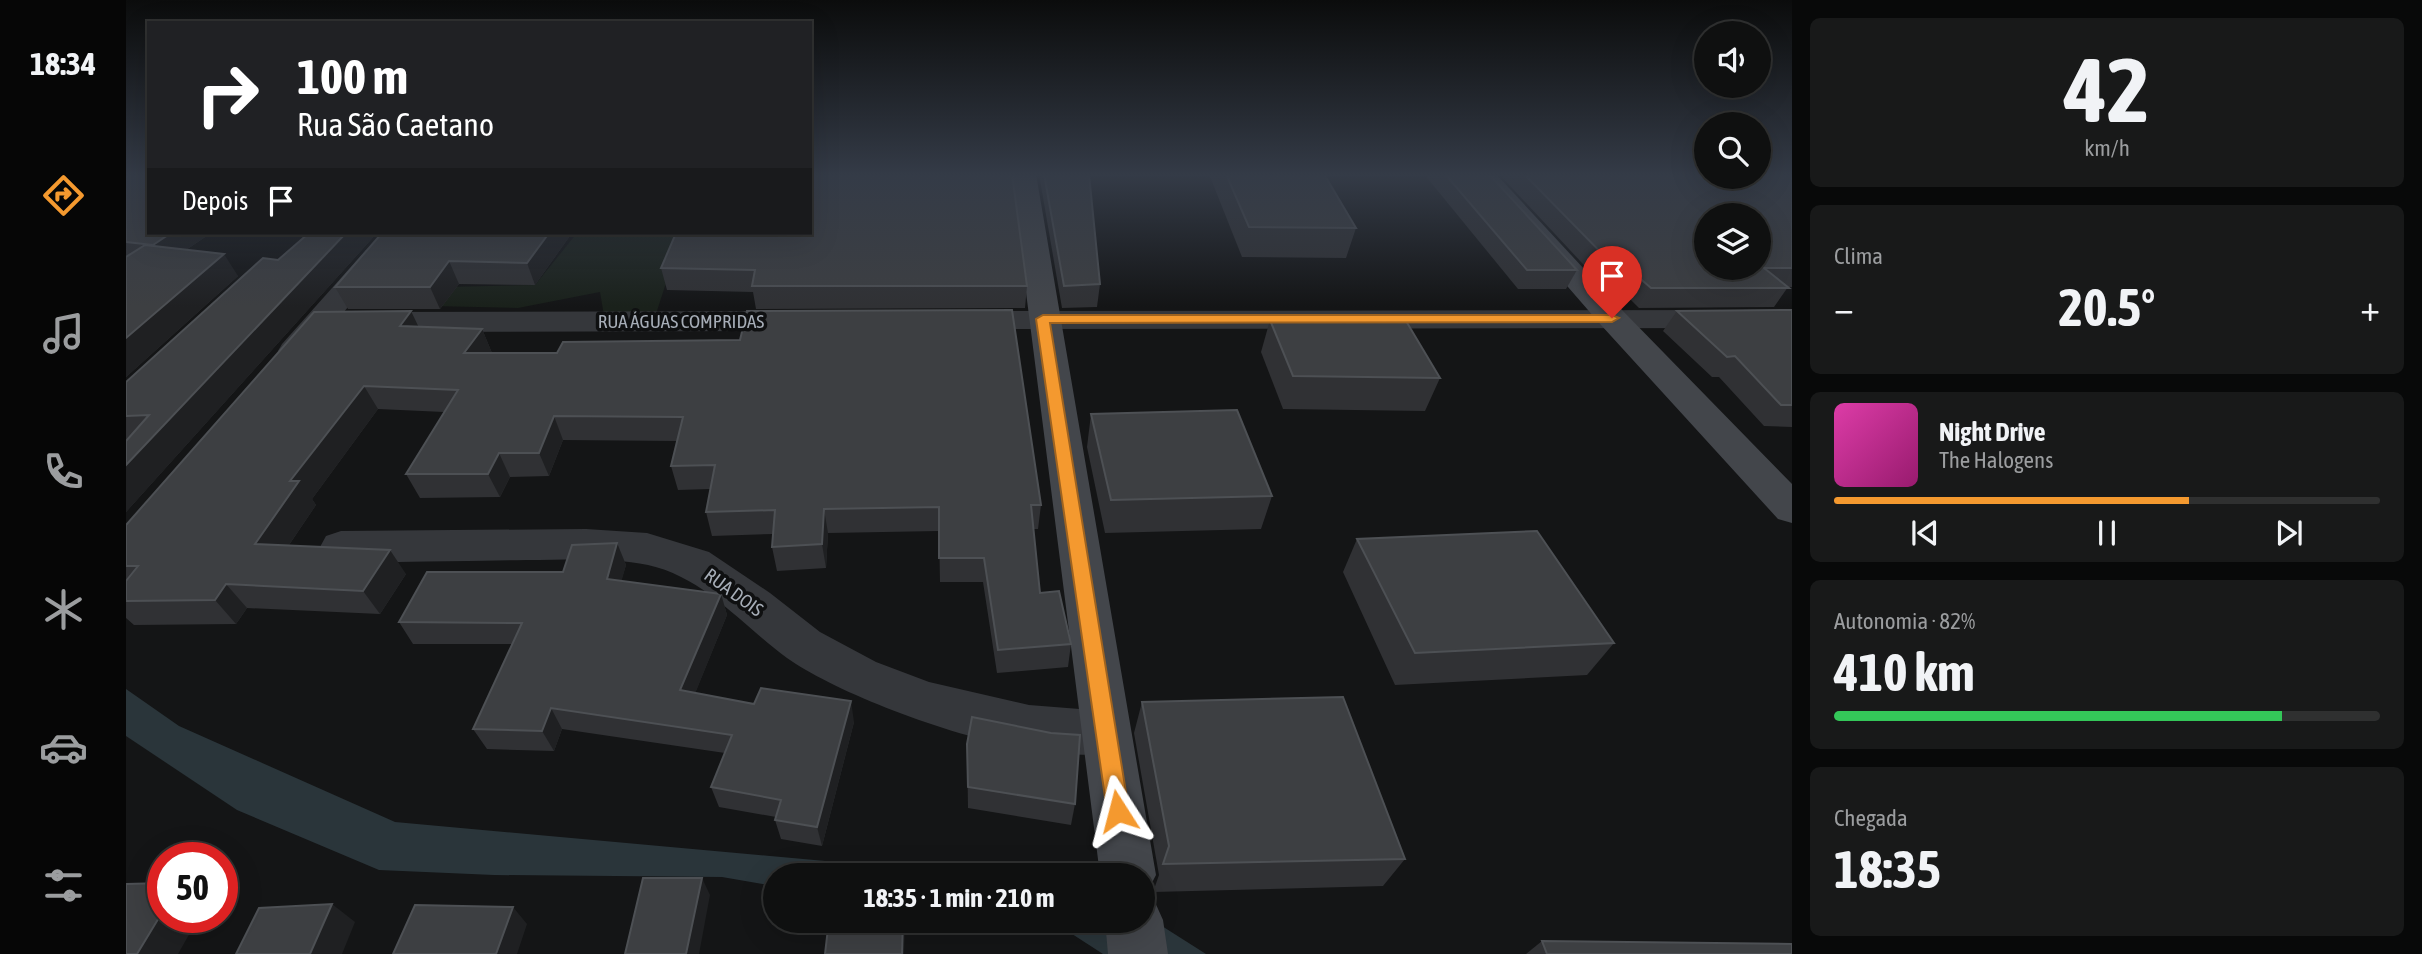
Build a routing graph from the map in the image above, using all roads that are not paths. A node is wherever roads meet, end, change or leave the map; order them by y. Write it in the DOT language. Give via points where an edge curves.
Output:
graph roads {
  1 [pos="1029,219"];
  2 [pos="1522,219"];
  3 [pos="390,238"];
  4 [pos="1612,318"];
  5 [pos="1043,319"];
  6 [pos="1792,319"];
  7 [pos="936,320"];
  8 [pos="828,321"];
  9 [pos="320,322"];
  10 [pos="274,375"];
  11 [pos="1792,509"];
  12 [pos="341,547"];
  13 [pos="1105,733"];
  14 [pos="1126,863"];
  15 [pos="1136,933"];
  16 [pos="1138,954"];
  1 -- 5 [label="main road"];
  2 -- 4 [label="main road"];
  3 -- 9 [label="street"];
  4 -- 5 [label="street"];
  4 -- 6 [label="street"];
  4 -- 11 [label="main road"];
  5 -- 7 [label="street"];
  5 -- 13 [label="main road"];
  8 -- 9 [label="street, RUA ÁGUAS COMPRIDAS"];
  9 -- 10 [label="street"];
  12 -- 13 [label="street, RUA DOIS" via="586,544 647,549 694,563 804,645 927,703 1029,727"];
  13 -- 14 [label="main road"];
  15 -- 16 [label="main road"];
}
